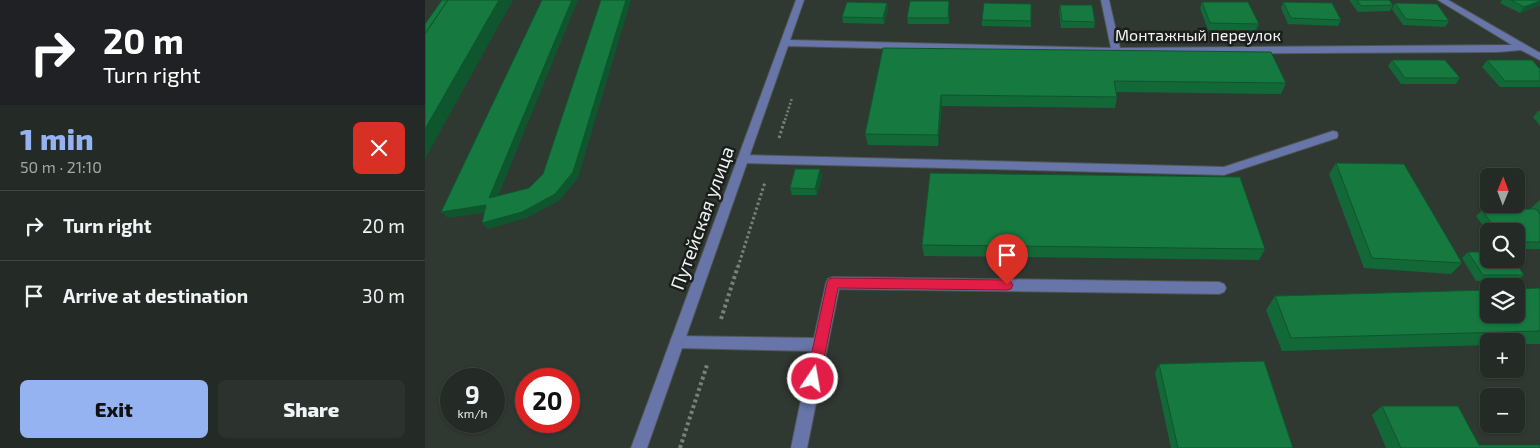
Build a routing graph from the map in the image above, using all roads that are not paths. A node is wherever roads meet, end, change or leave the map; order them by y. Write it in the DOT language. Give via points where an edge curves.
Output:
graph roads {
  1 [pos="800,0"];
  2 [pos="1105,0"];
  3 [pos="1442,0"];
  4 [pos="784,43"];
  5 [pos="1521,46"];
  6 [pos="1116,51"];
  7 [pos="1540,57"];
  8 [pos="1333,135"];
  9 [pos="743,160"];
  10 [pos="1219,288"];
  11 [pos="677,342"];
  12 [pos="821,345"];
  13 [pos="639,448"];
  14 [pos="799,448"];
  1 -- 4 [label="street, Путейская улица"];
  2 -- 6 [label="street"];
  3 -- 5 [label="street"];
  4 -- 6 [label="street, Монтажный переулок"];
  4 -- 9 [label="street, Путейская улица"];
  5 -- 6 [label="street, Монтажный переулок" via="1488,49"];
  5 -- 7 [label="street"];
  8 -- 9 [label="street" via="1224,171"];
  9 -- 11 [label="street, Путейская улица"];
  10 -- 12 [label="street" via="833,283"];
  11 -- 12 [label="street"];
  11 -- 13 [label="street, Путейская улица"];
  12 -- 14 [label="street"];
}
